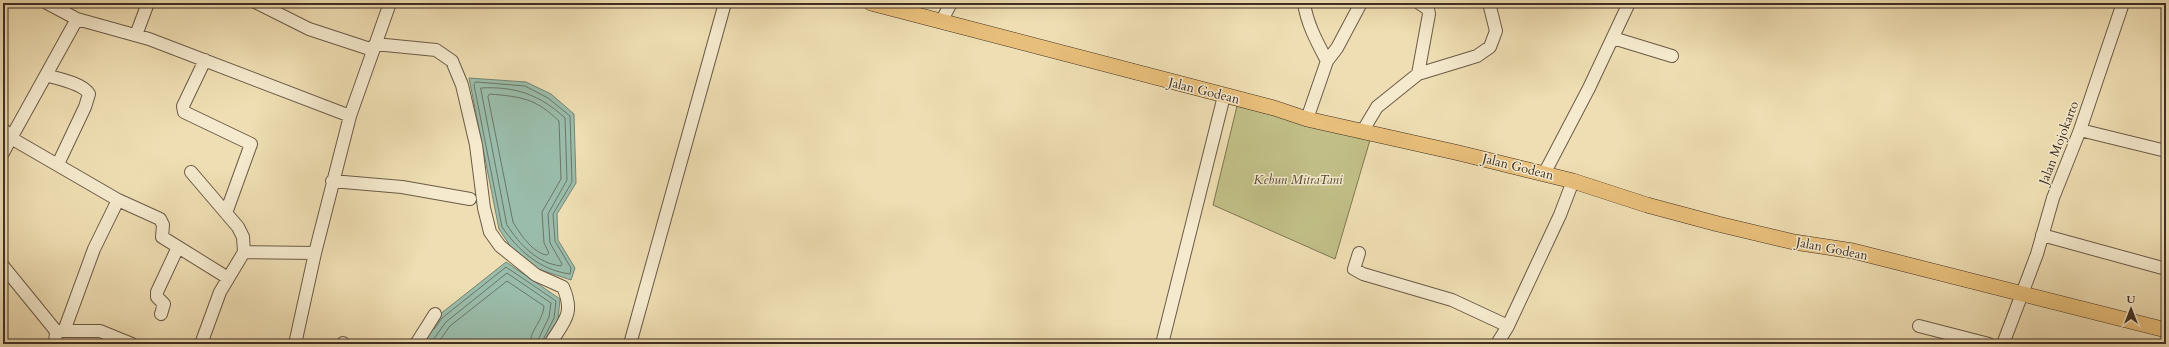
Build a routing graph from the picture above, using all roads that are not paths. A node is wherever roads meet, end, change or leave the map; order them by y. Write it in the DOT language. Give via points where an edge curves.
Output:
graph roads {
  1 [pos="148,3"];
  2 [pos="257,3"];
  3 [pos="390,3"];
  4 [pos="725,3"];
  5 [pos="871,3"];
  6 [pos="951,3"];
  7 [pos="1304,3"];
  8 [pos="1361,3"];
  9 [pos="1419,3"];
  10 [pos="1489,3"];
  11 [pos="1629,3"];
  12 [pos="2123,3"];
  13 [pos="50,4"];
  14 [pos="77,19"];
  15 [pos="941,22"];
  16 [pos="136,35"];
  17 [pos="1613,38"];
  18 [pos="374,47"];
  19 [pos="1672,56"];
  20 [pos="205,60"];
  21 [pos="1327,61"];
  22 [pos="46,74"];
  23 [pos="1418,74"];
  24 [pos="1224,96"];
  25 [pos="350,116"];
  26 [pos="1307,119"];
  27 [pos="3,129"];
  28 [pos="2080,130"];
  29 [pos="1362,132"];
  30 [pos="11,138"];
  31 [pos="2166,152"];
  32 [pos="3,153"];
  33 [pos="58,164"];
  34 [pos="191,172"];
  35 [pos="1544,174"];
  36 [pos="332,181"];
  37 [pos="1573,181"];
  38 [pos="470,199"];
  39 [pos="118,200"];
  40 [pos="226,213"];
  41 [pos="2042,235"];
  42 [pos="178,248"];
  43 [pos="244,252"];
  44 [pos="315,253"];
  45 [pos="1359,253"];
  46 [pos="3,266"];
  47 [pos="2166,269"];
  48 [pos="228,278"];
  49 [pos="2022,294"];
  50 [pos="161,314"];
  51 [pos="435,314"];
  52 [pos="1508,326"];
  53 [pos="1919,326"];
  54 [pos="2166,330"];
  55 [pos="60,331"];
  56 [pos="55,344"];
  57 [pos="132,344"];
  58 [pos="201,344"];
  59 [pos="296,344"];
  60 [pos="416,344"];
  61 [pos="550,344"];
  62 [pos="630,344"];
  63 [pos="1162,344"];
  64 [pos="1497,344"];
  65 [pos="1989,344"];
  66 [pos="2003,344"];
  1 -- 16 [label="street"];
  2 -- 18 [label="street" via="309,29"];
  3 -- 18 [label="street"];
  4 -- 62 [label="street"];
  5 -- 15 [label="main road, Jalan Godean"];
  6 -- 15 [label="street"];
  7 -- 21 [label="street" via="1314,37"];
  8 -- 21 [label="street" via="1337,48"];
  9 -- 23 [label="street" via="1428,9 1429,14"];
  10 -- 23 [label="street" via="1496,31 1490,47 1477,56"];
  11 -- 17 [label="street"];
  12 -- 28 [label="street, Jalan Mojokarto"];
  13 -- 14 [label="street"];
  14 -- 16 [label="street"];
  14 -- 22 [label="street"];
  15 -- 24 [label="main road, Jalan Godean"];
  16 -- 20 [label="street"];
  17 -- 19 [label="street"];
  17 -- 35 [label="street"];
  18 -- 25 [label="street"];
  18 -- 61 [label="street" via="436,50 452,61 462,85 476,145 484,208 490,232 500,246 536,275 563,287 568,299 570,310"];
  20 -- 25 [label="street"];
  20 -- 40 [label="street" via="183,106 184,112 252,144"];
  21 -- 26 [label="street"];
  22 -- 30 [label="street"];
  22 -- 33 [label="street" via="79,86 89,94"];
  23 -- 29 [label="street" via="1377,107"];
  24 -- 26 [label="main road, Jalan Godean"];
  24 -- 63 [label="street"];
  25 -- 36 [label="street"];
  26 -- 29 [label="main road, Jalan Godean"];
  27 -- 30 [label="street"];
  28 -- 31 [label="street"];
  28 -- 41 [label="street, Jalan Mojokarto" via="2053,198"];
  29 -- 35 [label="main road, Jalan Godean"];
  30 -- 32 [label="street"];
  30 -- 33 [label="street"];
  33 -- 39 [label="street"];
  34 -- 40 [label="street"];
  35 -- 37 [label="main road, Jalan Godean"];
  36 -- 38 [label="street" via="402,188"];
  36 -- 44 [label="street"];
  37 -- 49 [label="main road, Jalan Godean" via="1647,206 1718,224 1794,242 1853,251"];
  37 -- 52 [label="street" via="1560,215"];
  39 -- 42 [label="street" via="160,219 164,225 162,237"];
  39 -- 55 [label="street" via="94,249"];
  40 -- 43 [label="street" via="243,237"];
  41 -- 47 [label="street"];
  41 -- 49 [label="street, Jalan Mojokarto"];
  42 -- 48 [label="street"];
  42 -- 50 [label="street" via="157,292 157,297 164,304"];
  43 -- 44 [label="street"];
  43 -- 48 [label="street"];
  44 -- 59 [label="street"];
  45 -- 52 [label="street" via="1354,269 1363,274 1452,300"];
  46 -- 55 [label="street"];
  48 -- 58 [label="street" via="220,292"];
  49 -- 54 [label="main road, Jalan Godean"];
  49 -- 66 [label="street, Jalan Mojokarto"];
  51 -- 60 [label="street"];
  52 -- 64 [label="street"];
  53 -- 65 [label="street"];
  55 -- 56 [label="street"];
  55 -- 57 [label="street" via="100,331"];
}
